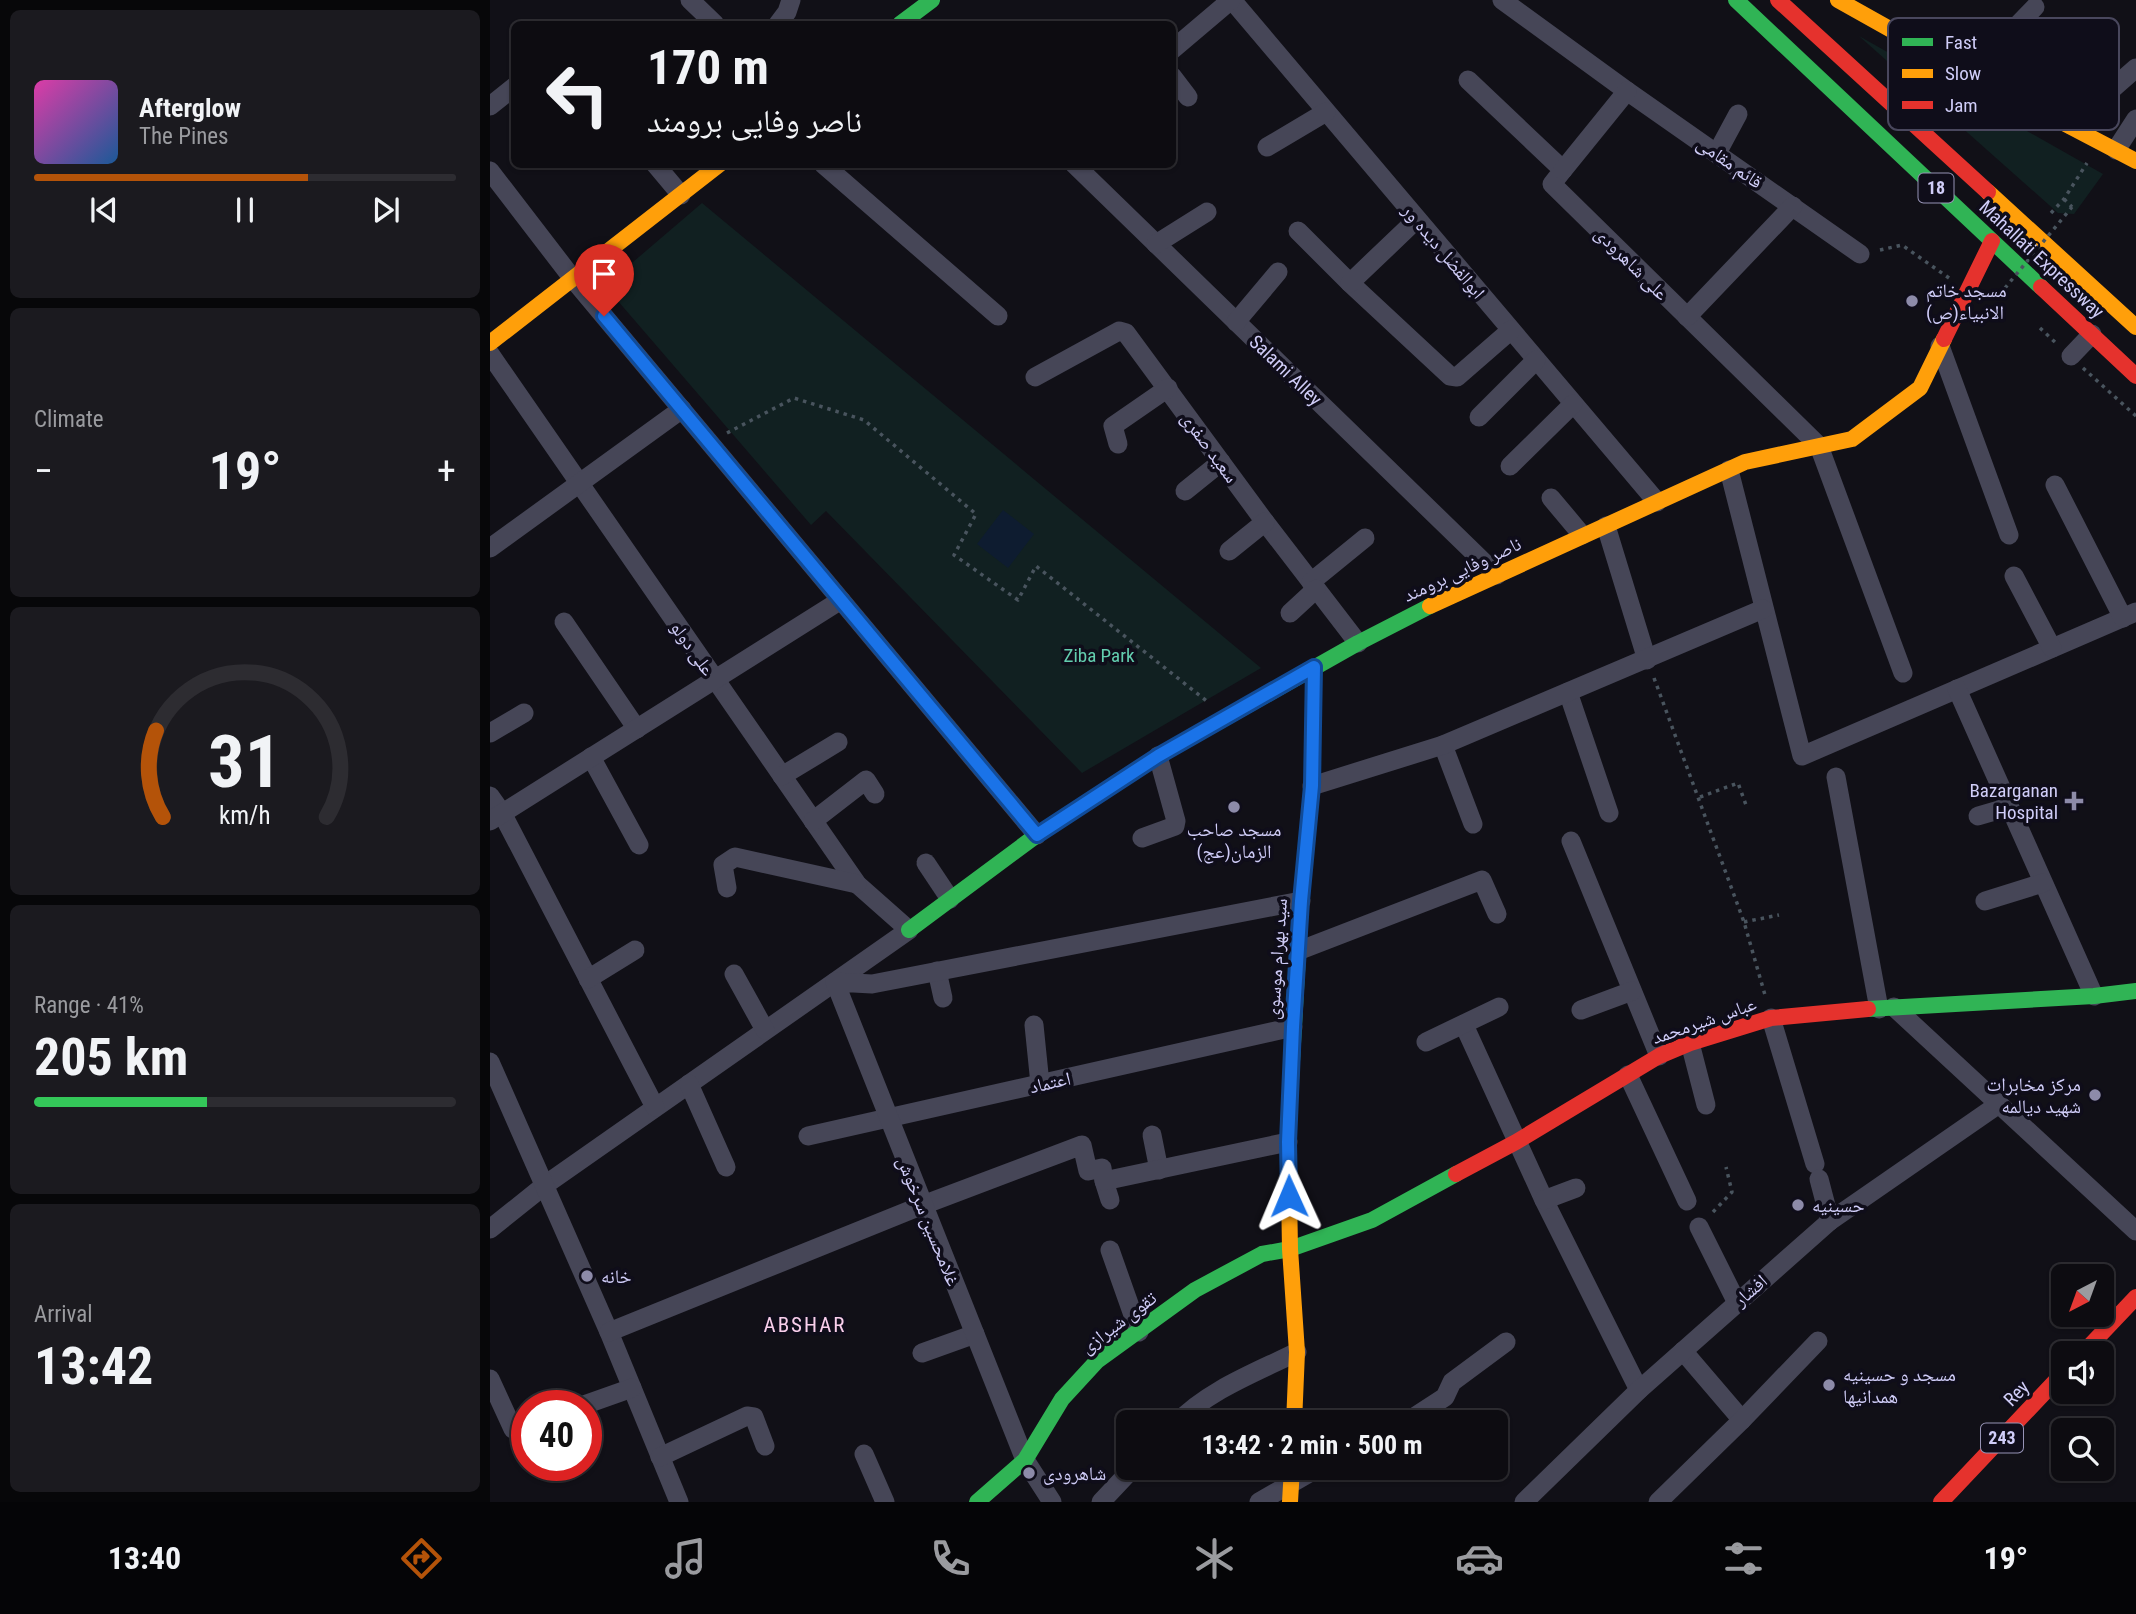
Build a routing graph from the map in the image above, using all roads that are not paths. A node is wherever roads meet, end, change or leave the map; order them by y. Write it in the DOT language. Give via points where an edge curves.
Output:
graph roads {
  1 [pos="690,0"];
  2 [pos="791,0"];
  3 [pos="1231,0"];
  4 [pos="1502,0"];
  5 [pos="1736,0"];
  6 [pos="1778,0"];
  7 [pos="1838,0"];
  8 [pos="921,3"];
  9 [pos="2035,7"];
  10 [pos="2024,18"];
  11 [pos="712,21"];
  12 [pos="780,21"];
  13 [pos="903,21"];
  14 [pos="1888,28"];
  15 [pos="1176,47"];
  16 [pos="2136,68"];
  17 [pos="1468,80"];
  18 [pos="1176,81"];
  19 [pos="2119,83"];
  20 [pos="511,89"];
  21 [pos="1627,91"];
  22 [pos="1188,97"];
  23 [pos="1888,101"];
  24 [pos="490,106"];
  25 [pos="1326,112"];
  26 [pos="1738,114"];
  27 [pos="2136,119"];
  28 [pos="1920,130"];
  29 [pos="2080,130"];
  30 [pos="2109,146"];
  31 [pos="1267,147"];
  32 [pos="1717,153"];
  33 [pos="2136,161"];
  34 [pos="657,168"];
  35 [pos="715,168"];
  36 [pos="828,168"];
  37 [pos="1078,168"];
  38 [pos="1563,170"];
  39 [pos="490,171"];
  40 [pos="681,195"];
  41 [pos="1793,206"];
  42 [pos="1207,212"];
  43 [pos="1417,219"];
  44 [pos="1298,231"];
  45 [pos="1992,241"];
  46 [pos="1156,244"];
  47 [pos="1860,254"];
  48 [pos="1278,272"];
  49 [pos="573,279"];
  50 [pos="1350,283"];
  51 [pos="998,316"];
  52 [pos="1687,317"];
  53 [pos="1236,322"];
  54 [pos="2136,327"];
  55 [pos="1511,330"];
  56 [pos="2092,334"];
  57 [pos="490,343"];
  58 [pos="1940,346"];
  59 [pos="490,354"];
  60 [pos="2071,356"];
  61 [pos="1536,360"];
  62 [pos="2136,376"];
  63 [pos="1035,377"];
  64 [pos="1168,388"];
  65 [pos="1573,404"];
  66 [pos="682,409"];
  67 [pos="1479,417"];
  68 [pos="1118,444"];
  69 [pos="1819,446"];
  70 [pos="1221,462"];
  71 [pos="1510,466"];
  72 [pos="1729,470"];
  73 [pos="579,483"];
  74 [pos="2055,485"];
  75 [pos="1185,491"];
  76 [pos="1551,498"];
  77 [pos="1657,502"];
  78 [pos="1265,522"];
  79 [pos="1606,526"];
  80 [pos="2009,535"];
  81 [pos="1583,536"];
  82 [pos="1366,538"];
  83 [pos="490,548"];
  84 [pos="1229,551"];
  85 [pos="1497,576"];
  86 [pos="2014,576"];
  87 [pos="1313,585"];
  88 [pos="841,600"];
  89 [pos="1763,609"];
  90 [pos="1290,613"];
  91 [pos="2129,615"];
  92 [pos="565,622"];
  93 [pos="1358,643"];
  94 [pos="2052,648"];
  95 [pos="1647,660"];
  96 [pos="1314,667"];
  97 [pos="1903,673"];
  98 [pos="715,679"];
  99 [pos="1957,689"];
  100 [pos="1568,692"];
  101 [pos="524,713"];
  102 [pos="637,729"];
  103 [pos="490,733"];
  104 [pos="838,742"];
  105 [pos="1443,746"];
  106 [pos="1158,756"];
  107 [pos="591,757"];
  108 [pos="782,776"];
  109 [pos="1836,777"];
  110 [pos="1312,786"];
  111 [pos="875,794"];
  112 [pos="490,796"];
  113 [pos="2009,807"];
  114 [pos="1609,813"];
  115 [pos="1978,816"];
  116 [pos="496,817"];
  117 [pos="813,821"];
  118 [pos="1473,824"];
  119 [pos="1037,835"];
  120 [pos="1142,838"];
  121 [pos="1571,841"];
  122 [pos="639,845"];
  123 [pos="926,863"];
  124 [pos="2043,883"];
  125 [pos="857,884"];
  126 [pos="727,888"];
  127 [pos="950,899"];
  128 [pos="1301,901"];
  129 [pos="1985,901"];
  130 [pos="1497,914"];
  131 [pos="909,930"];
  132 [pos="635,950"];
  133 [pos="1298,951"];
  134 [pos="937,971"];
  135 [pos="734,974"];
  136 [pos="588,979"];
  137 [pos="835,982"];
  138 [pos="2136,990"];
  139 [pos="1632,991"];
  140 [pos="2094,996"];
  141 [pos="943,998"];
  142 [pos="1499,1007"];
  143 [pos="1887,1008"];
  144 [pos="1581,1010"];
  145 [pos="1772,1018"];
  146 [pos="1034,1025"];
  147 [pos="1464,1025"];
  148 [pos="1293,1027"];
  149 [pos="765,1030"];
  150 [pos="1426,1042"];
  151 [pos="1690,1043"];
  152 [pos="1659,1056"];
  153 [pos="490,1062"];
  154 [pos="1628,1075"];
  155 [pos="689,1084"];
  156 [pos="1040,1084"];
  157 [pos="1999,1104"];
  158 [pos="1706,1105"];
  159 [pos="655,1107"];
  160 [pos="888,1119"];
  161 [pos="1152,1135"];
  162 [pos="808,1136"];
  163 [pos="1288,1142"];
  164 [pos="1516,1142"];
  165 [pos="726,1167"];
  166 [pos="1159,1170"];
  167 [pos="1104,1181"];
  168 [pos="545,1185"];
  169 [pos="1576,1188"];
  170 [pos="1110,1200"];
  171 [pos="1544,1200"];
  172 [pos="1686,1201"];
  173 [pos="923,1205"];
  174 [pos="1830,1221"];
  175 [pos="1699,1227"];
  176 [pos="490,1229"];
  177 [pos="2136,1231"];
  178 [pos="1290,1249"];
  179 [pos="1110,1250"];
  180 [pos="1736,1301"];
  181 [pos="2133,1308"];
  182 [pos="609,1332"];
  183 [pos="1139,1332"];
  184 [pos="975,1334"];
  185 [pos="1818,1341"];
  186 [pos="2096,1341"];
  187 [pos="1506,1342"];
  188 [pos="1297,1352"];
  189 [pos="1683,1352"];
  190 [pos="922,1353"];
  191 [pos="491,1384"];
  192 [pos="2051,1386"];
  193 [pos="632,1388"];
  194 [pos="1639,1390"];
  195 [pos="602,1399"];
  196 [pos="1190,1410"];
  197 [pos="1295,1410"];
  198 [pos="1425,1410"];
  199 [pos="1742,1420"];
  200 [pos="511,1425"];
  201 [pos="765,1446"];
  202 [pos="864,1454"];
  203 [pos="660,1457"];
  204 [pos="1025,1461"];
  205 [pos="1122,1480"];
  206 [pos="1291,1484"];
  207 [pos="679,1502"];
  208 [pos="885,1502"];
  209 [pos="976,1502"];
  210 [pos="1052,1502"];
  211 [pos="1101,1502"];
  212 [pos="1259,1502"];
  213 [pos="1524,1502"];
  214 [pos="1658,1502"];
  215 [pos="1941,1502"];
  1 -- 11 [label="street"];
  2 -- 12 [label="street"];
  3 -- 15 [label="street"];
  3 -- 25 [label="street, ابوالفضل دیده ور"];
  4 -- 21 [label="street, قائم مقامی"];
  5 -- 45 [label="main road, Mahallati Expressway / 18"];
  6 -- 23 [label="main road, Mahallati Expressway / 18"];
  7 -- 14 [label="main road"];
  8 -- 13 [label="main road"];
  9 -- 10 [label="street"];
  16 -- 19 [label="street"];
  17 -- 38 [label="street"];
  18 -- 22 [label="street"];
  20 -- 24 [label="street"];
  21 -- 32 [label="street, قائم مقامی"];
  21 -- 38 [label="street"];
  25 -- 31 [label="street"];
  25 -- 43 [label="street, ابوالفضل دیده ور"];
  26 -- 32 [label="street"];
  27 -- 30 [label="street"];
  28 -- 54 [label="main road, Mahallati Expressway / 18"];
  29 -- 30 [label="main road"];
  30 -- 33 [label="main road"];
  32 -- 41 [label="street, قائم مقامی"];
  34 -- 40 [label="street"];
  35 -- 40 [label="main road"];
  36 -- 51 [label="street"];
  37 -- 46 [label="street, Salami Alley"];
  38 -- 52 [label="street, علی شاهرودی" via="1552,184"];
  39 -- 49 [label="street"];
  40 -- 49 [label="main road"];
  41 -- 47 [label="street, قائم مقامی"];
  41 -- 52 [label="street"];
  42 -- 46 [label="street"];
  43 -- 50 [label="street"];
  43 -- 55 [label="street, ابوالفضل دیده ور"];
  44 -- 50 [label="street"];
  45 -- 56 [label="main road, Mahallati Expressway / 18"];
  45 -- 58 [label="main road, ناصر وفایی برومند"];
  46 -- 53 [label="street, Salami Alley"];
  48 -- 53 [label="street"];
  49 -- 57 [label="main road"];
  49 -- 66 [label="street"];
  50 -- 55 [label="street" via="1450,376 1457,377"];
  52 -- 69 [label="street, علی شاهرودی"];
  53 -- 85 [label="street, Salami Alley"];
  55 -- 61 [label="street, ابوالفضل دیده ور"];
  56 -- 60 [label="street"];
  56 -- 62 [label="main road, Mahallati Expressway / 18"];
  58 -- 69 [label="main road, ناصر وفایی برومند" via="1920,388 1852,439"];
  58 -- 80 [label="street"];
  59 -- 73 [label="street, علی دولو"];
  61 -- 65 [label="street, ابوالفضل دیده ور"];
  61 -- 67 [label="street"];
  63 -- 64 [label="street, سعید صفری" via="1119,331 1126,333"];
  64 -- 68 [label="street" via="1112,426"];
  64 -- 70 [label="street, سعید صفری"];
  65 -- 71 [label="street"];
  65 -- 77 [label="street, ابوالفضل دیده ور"];
  66 -- 73 [label="street"];
  66 -- 88 [label="street"];
  69 -- 72 [label="main road, ناصر وفایی برومند" via="1745,462"];
  69 -- 97 [label="street"];
  70 -- 75 [label="street"];
  70 -- 78 [label="street, سعید صفری"];
  72 -- 77 [label="main road, ناصر وفایی برومند"];
  72 -- 89 [label="street"];
  73 -- 83 [label="street"];
  73 -- 98 [label="street, علی دولو"];
  74 -- 91 [label="street"];
  76 -- 81 [label="street"];
  77 -- 79 [label="main road, ناصر وفایی برومند"];
  78 -- 84 [label="street"];
  78 -- 87 [label="street, سعید صفری"];
  79 -- 81 [label="main road, ناصر وفایی برومند"];
  79 -- 95 [label="street"];
  81 -- 85 [label="main road, ناصر وفایی برومند"];
  82 -- 87 [label="street"];
  85 -- 93 [label="main road, ناصر وفایی برومند"];
  86 -- 94 [label="street"];
  87 -- 90 [label="street"];
  87 -- 93 [label="street, سعید صفری"];
  88 -- 98 [label="street"];
  88 -- 119 [label="street"];
  89 -- 95 [label="street"];
  89 -- 99 [label="street" via="1802,756"];
  91 -- 94 [label="street"];
  92 -- 102 [label="street"];
  93 -- 96 [label="main road, ناصر وفایی برومند"];
  94 -- 99 [label="street"];
  95 -- 100 [label="street"];
  96 -- 106 [label="main road, ناصر وفایی برومند"];
  96 -- 110 [label="main road, سید بهرام موسوی"];
  98 -- 102 [label="street"];
  98 -- 108 [label="street, علی دولو"];
  99 -- 113 [label="street"];
  100 -- 105 [label="street"];
  100 -- 114 [label="street"];
  101 -- 103 [label="street"];
  102 -- 107 [label="street"];
  104 -- 108 [label="street"];
  105 -- 110 [label="street"];
  105 -- 118 [label="street"];
  106 -- 119 [label="main road, ناصر وفایی برومند"];
  106 -- 120 [label="street" via="1177,821 1175,826"];
  107 -- 116 [label="street"];
  107 -- 122 [label="street"];
  108 -- 117 [label="street, علی دولو"];
  109 -- 143 [label="street"];
  110 -- 128 [label="main road, سید بهرام موسوی"];
  111 -- 117 [label="street" via="866,780"];
  112 -- 116 [label="street"];
  113 -- 115 [label="street"];
  113 -- 124 [label="street"];
  116 -- 136 [label="street"];
  117 -- 125 [label="street, علی دولو"];
  119 -- 127 [label="main road, ناصر وفایی برومند"];
  121 -- 139 [label="street"];
  123 -- 127 [label="street"];
  124 -- 129 [label="street"];
  124 -- 140 [label="street"];
  125 -- 126 [label="street" via="735,857 723,865"];
  125 -- 131 [label="street, علی دولو"];
  127 -- 131 [label="main road, ناصر وفایی برومند"];
  128 -- 133 [label="main road, سید بهرام موسوی"];
  128 -- 134 [label="street"];
  130 -- 133 [label="street" via="1482,880"];
  131 -- 137 [label="street"];
  132 -- 136 [label="street"];
  133 -- 148 [label="main road, سید بهرام موسوی"];
  134 -- 137 [label="street" via="872,984"];
  134 -- 141 [label="street"];
  135 -- 149 [label="street"];
  136 -- 159 [label="street"];
  137 -- 149 [label="street"];
  137 -- 160 [label="street, غلامحسین سرخوش"];
  138 -- 140 [label="main road, عباس شیرمحمد"];
  139 -- 144 [label="street"];
  139 -- 152 [label="street"];
  140 -- 143 [label="main road, عباس شیرمحمد"];
  142 -- 147 [label="street"];
  143 -- 145 [label="main road, عباس شیرمحمد"];
  143 -- 157 [label="street"];
  145 -- 151 [label="main road, عباس شیرمحمد"];
  145 -- 174 [label="street"];
  146 -- 156 [label="street"];
  147 -- 150 [label="street"];
  147 -- 164 [label="street"];
  148 -- 156 [label="street, اعتماد"];
  148 -- 163 [label="main road, سید بهرام موسوی"];
  149 -- 155 [label="street"];
  151 -- 152 [label="main road, عباس شیرمحمد"];
  151 -- 158 [label="street"];
  152 -- 154 [label="main road, عباس شیرمحمد"];
  153 -- 168 [label="street"];
  154 -- 164 [label="main road, عباس شیرمحمد"];
  154 -- 172 [label="street"];
  155 -- 159 [label="street"];
  155 -- 165 [label="street"];
  156 -- 160 [label="street, اعتماد"];
  157 -- 174 [label="street, افشار"];
  157 -- 177 [label="street"];
  159 -- 168 [label="street"];
  160 -- 162 [label="street, اعتماد"];
  160 -- 173 [label="street, غلامحسین سرخوش"];
  161 -- 166 [label="street"];
  163 -- 166 [label="street"];
  163 -- 178 [label="main road, سید بهرام موسوی"];
  164 -- 171 [label="street"];
  164 -- 178 [label="main road, عباس شیرمحمد" via="1371,1220"];
  166 -- 167 [label="street"];
  167 -- 170 [label="street"];
  167 -- 173 [label="street" via="1102,1168 1088,1171 1082,1145"];
  168 -- 176 [label="street"];
  168 -- 182 [label="street"];
  169 -- 171 [label="street"];
  171 -- 194 [label="street"];
  173 -- 182 [label="street"];
  173 -- 184 [label="street, غلامحسین سرخوش"];
  174 -- 180 [label="street, افشار"];
  175 -- 180 [label="street"];
  178 -- 183 [label="main road, تقوی شیرازی" via="1262,1254 1232,1268"];
  178 -- 188 [label="main road, سید بهرام موسوی"];
  179 -- 183 [label="street"];
  180 -- 189 [label="street, افشار"];
  181 -- 186 [label="main road"];
  182 -- 193 [label="street"];
  183 -- 204 [label="main road, تقوی شیرازی" via="1097,1361 1062,1399"];
  184 -- 190 [label="street"];
  184 -- 204 [label="street, غلامحسین سرخوش"];
  185 -- 199 [label="street"];
  187 -- 198 [label="street" via="1452,1382 1445,1397"];
  188 -- 196 [label="street"];
  188 -- 197 [label="main road, سید بهرام موسوی"];
  189 -- 194 [label="street, افشار"];
  189 -- 199 [label="street"];
  191 -- 200 [label="street"];
  192 -- 215 [label="main road, Rey / 243"];
  193 -- 195 [label="street"];
  193 -- 203 [label="street"];
  194 -- 213 [label="street, افشار"];
  199 -- 214 [label="street"];
  201 -- 203 [label="street" via="754,1417 747,1416"];
  202 -- 208 [label="street"];
  203 -- 207 [label="street"];
  204 -- 209 [label="main road, تقوی شیرازی"];
  204 -- 210 [label="street, غلامحسین سرخوش"];
  205 -- 211 [label="street"];
  206 -- 212 [label="street"];
}
